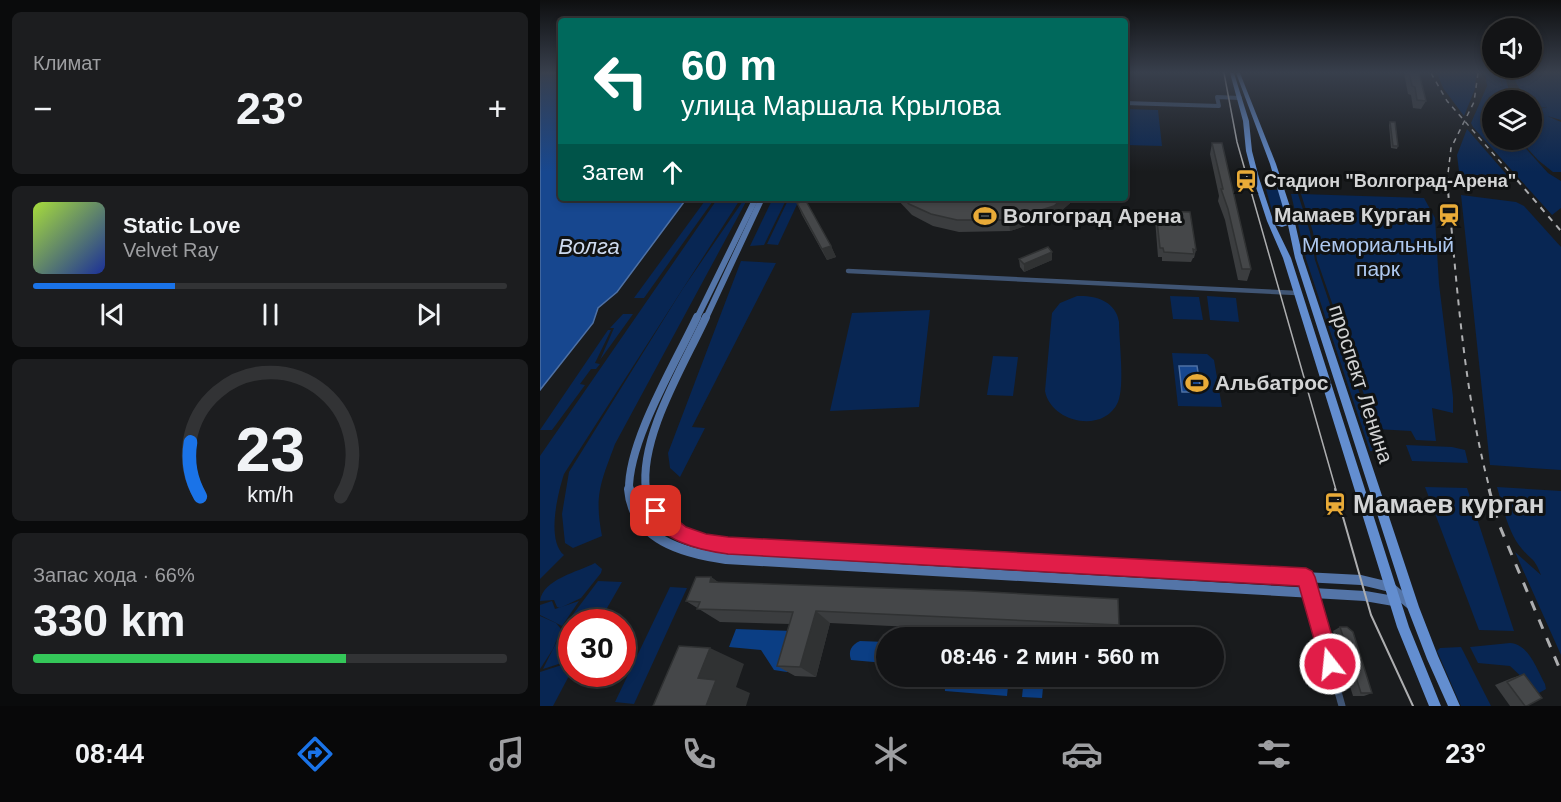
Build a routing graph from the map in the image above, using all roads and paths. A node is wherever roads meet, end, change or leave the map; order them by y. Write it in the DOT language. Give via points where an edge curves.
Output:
graph roads {
  1 [pos="1241,106"];
  2 [pos="1251,106"];
  3 [pos="1249,151"];
  4 [pos="1268,151"];
  5 [pos="754,201"];
  6 [pos="761,201"];
  7 [pos="1270,221"];
  8 [pos="1293,221"];
  9 [pos="848,271"];
  10 [pos="1297,293"];
  11 [pos="1306,577"];
  12 [pos="1390,587"];
  13 [pos="1311,593"];
  14 [pos="1394,601"];
  15 [pos="1413,607"];
  16 [pos="1342,706"];
  17 [pos="1435,706"];
  18 [pos="1454,706"];
  1 -- 3 [label="main road, проспект Ленина"];
  2 -- 4 [label="main road, проспект Ленина"];
  3 -- 4 [label="main road" via="1258,147"];
  3 -- 7 [label="main road, проспект Ленина"];
  4 -- 8 [label="main road, проспект Ленина"];
  5 -- 13 [label="main road" via="637,447 629,477 632,506 656,538 672,547 726,559"];
  6 -- 11 [label="main road" via="651,444 645,473 648,497 667,525 706,543 747,548"];
  7 -- 8 [label="main road" via="1282,225"];
  7 -- 10 [label="main road, проспект Ленина"];
  8 -- 15 [label="main road, проспект Ленина" via="1299,258"];
  9 -- 10 [label="street"];
  10 -- 12 [label="main road, проспект Ленина"];
  11 -- 12 [label="main road" via="1368,581"];
  11 -- 13 [label="street"];
  12 -- 14 [label="main road, проспект Ленина"];
  12 -- 15 [label="main road"];
  13 -- 14 [label="main road"];
  13 -- 16 [label="street"];
  14 -- 17 [label="main road, проспект Ленина"];
  15 -- 18 [label="main road, проспект Ленина"];
}
